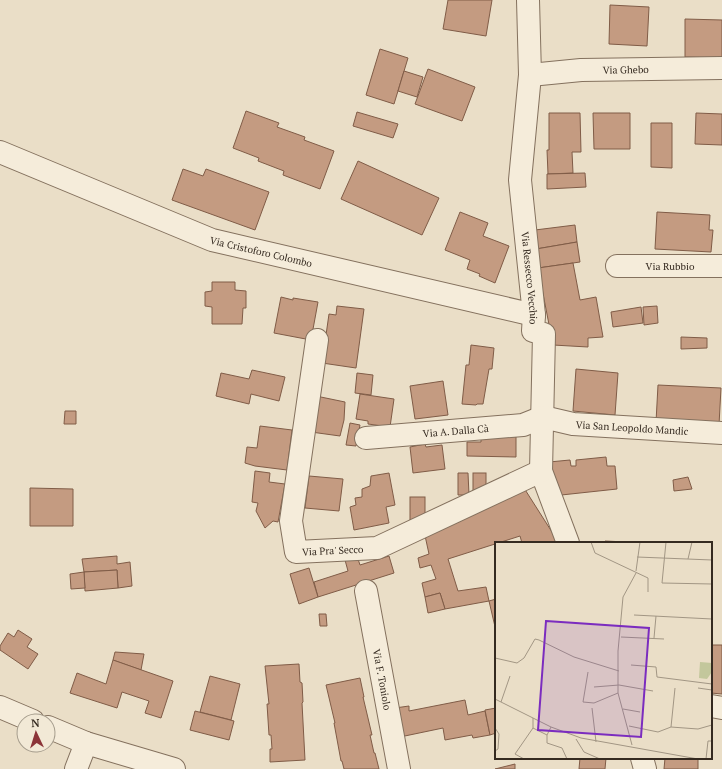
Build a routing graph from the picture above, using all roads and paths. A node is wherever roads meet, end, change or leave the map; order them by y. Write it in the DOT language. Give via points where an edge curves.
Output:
graph roads {
  1 [pos="528,0"];
  2 [pos="722,68"];
  3 [pos="530,75"];
  4 [pos="0,152"];
  5 [pos="617,266"];
  6 [pos="722,266"];
  7 [pos="534,315"];
  8 [pos="317,340"];
  9 [pos="543,417"];
  10 [pos="722,433"];
  11 [pos="366,438"];
  12 [pos="541,471"];
  13 [pos="568,542"];
  14 [pos="366,591"];
  15 [pos="712,706"];
  16 [pos="0,707"];
  17 [pos="722,708"];
  18 [pos="16,714"];
  19 [pos="56,730"];
  20 [pos="86,743"];
  21 [pos="642,759"];
  22 [pos="76,769"];
  23 [pos="174,769"];
  24 [pos="400,769"];
  25 [pos="645,769"];
  1 -- 3 [label="street, Via Ressecco Vecchio"];
  2 -- 3 [label="street, Via Ghebo" via="581,70"];
  3 -- 7 [label="street, Via Ressecco Vecchio" via="520,180"];
  4 -- 7 [label="street, Via Cristoforo Colombo" via="212,240"];
  5 -- 6 [label="street, Via Rubbio"];
  7 -- 9 [label="street, Via Ressecco Vecchio" via="533,331 544,334"];
  8 -- 12 [label="street, Via Pra' Secco" via="290,521 296,552 377,548"];
  9 -- 10 [label="street, Via San Leopoldo Mandic" via="573,424"];
  9 -- 11 [label="street, Via A. Dalla Cà" via="524,425"];
  9 -- 12 [label="street, Via Ressecco Vecchio"];
  12 -- 13 [label="street, Via Ressecco Vecchio"];
  14 -- 24 [label="street, Via F. Toniolo"];
  15 -- 17 [label="street"];
  16 -- 18 [label="street"];
  19 -- 20 [label="street"];
  20 -- 22 [label="street"];
  20 -- 23 [label="street"];
  21 -- 25 [label="street"];
}
